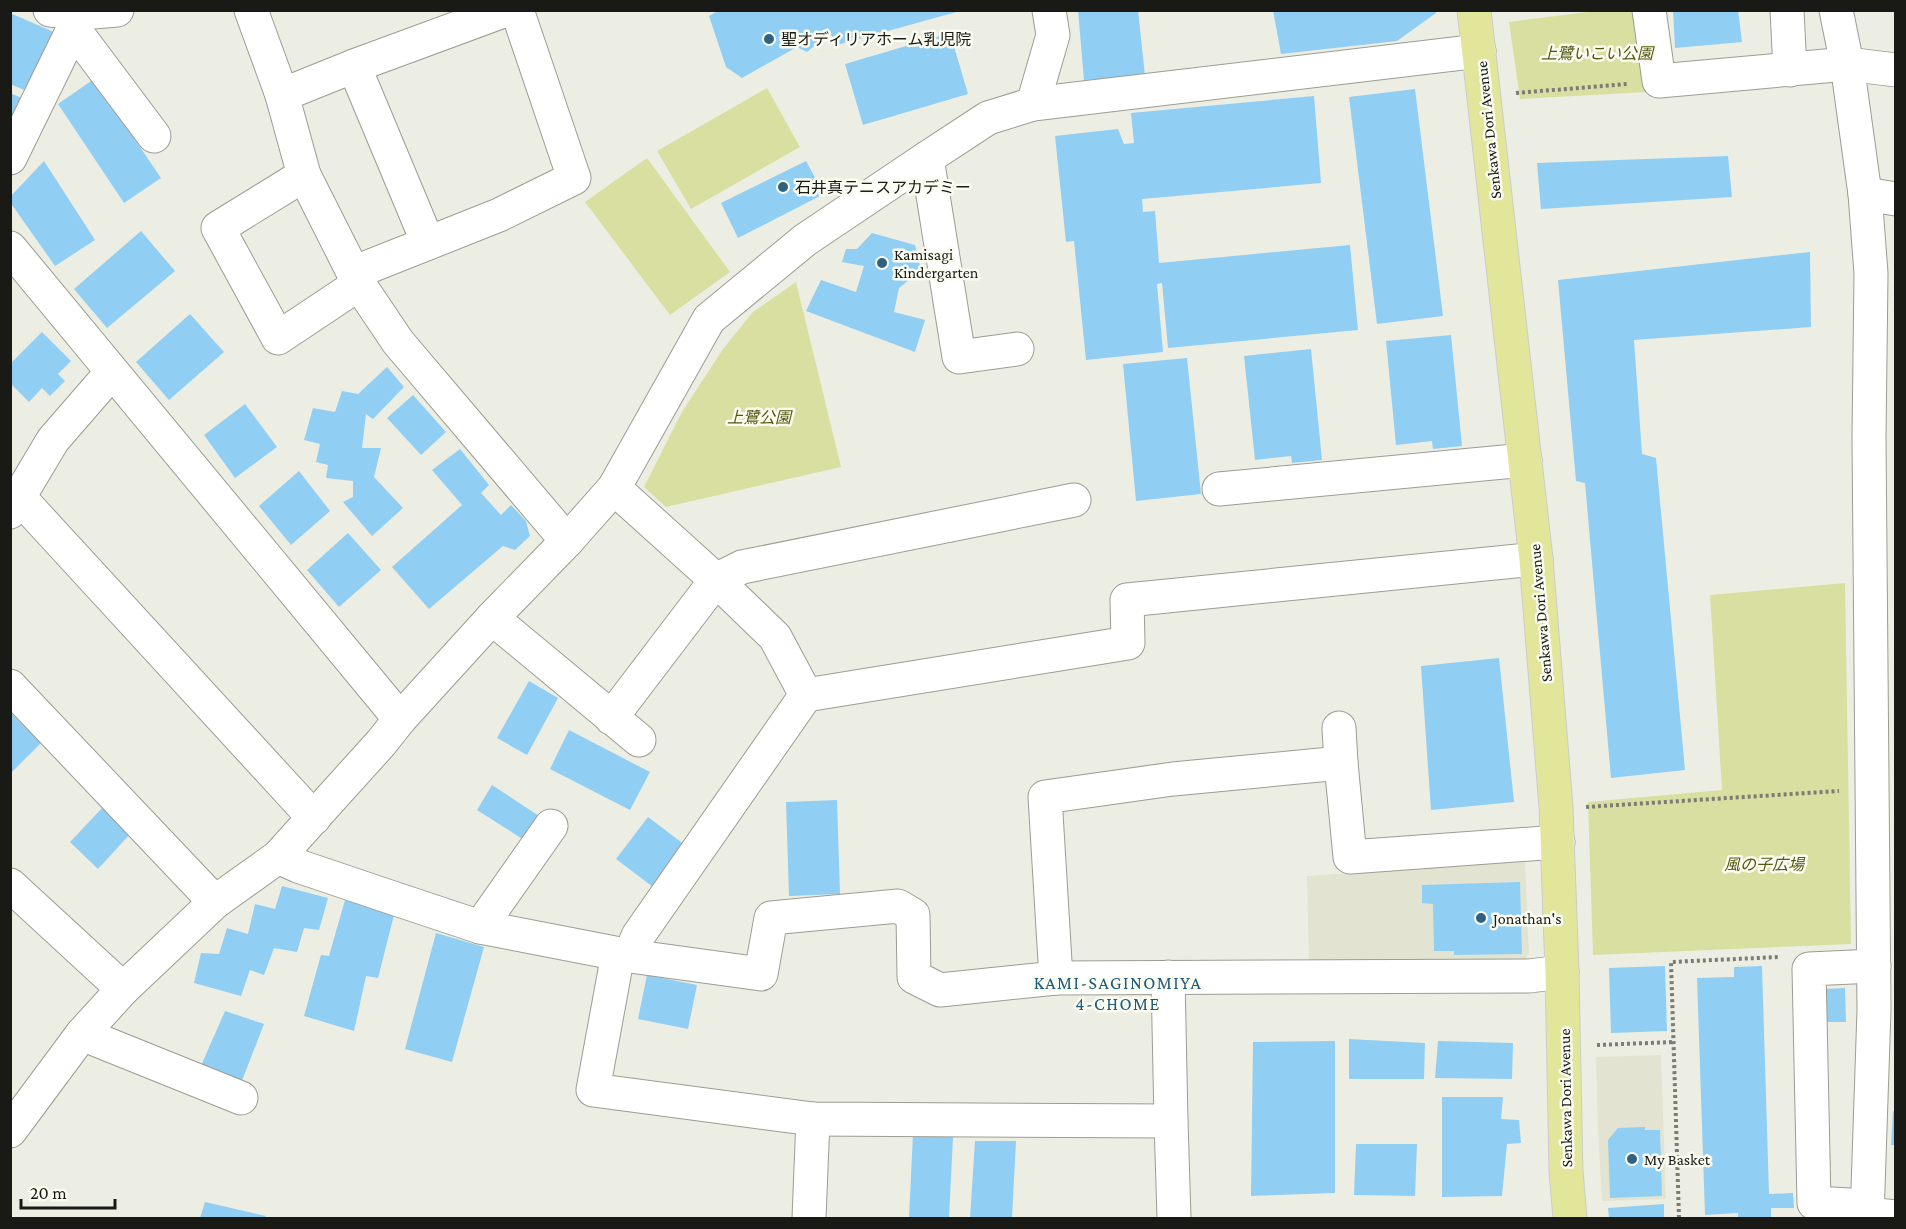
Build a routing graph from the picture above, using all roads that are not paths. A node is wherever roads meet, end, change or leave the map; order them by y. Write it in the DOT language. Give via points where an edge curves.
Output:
graph roads {
  1 [pos="117,10"];
  2 [pos="251,10"];
  3 [pos="506,10"];
  4 [pos="517,10"];
  5 [pos="1049,10"];
  6 [pos="1474,10"];
  7 [pos="1649,10"];
  8 [pos="1787,10"];
  9 [pos="1836,10"];
  10 [pos="68,17"];
  11 [pos="1479,51"];
  12 [pos="1847,64"];
  13 [pos="354,66"];
  14 [pos="1790,70"];
  15 [pos="1896,70"];
  16 [pos="282,95"];
  17 [pos="1033,104"];
  18 [pos="154,136"];
  19 [pos="10,158"];
  20 [pos="927,158"];
  21 [pos="304,175"];
  22 [pos="1880,197"];
  23 [pos="428,243"];
  24 [pos="10,249"];
  25 [pos="356,279"];
  26 [pos="1017,349"];
  27 [pos="112,372"];
  28 [pos="1882,439"];
  29 [pos="1525,460"];
  30 [pos="614,488"];
  31 [pos="1219,489"];
  32 [pos="1074,500"];
  33 [pos="15,504"];
  34 [pos="567,541"];
  35 [pos="1536,559"];
  36 [pos="716,580"];
  37 [pos="492,618"];
  38 [pos="10,686"];
  39 [pos="806,695"];
  40 [pos="400,718"];
  41 [pos="611,718"];
  42 [pos="1339,728"];
  43 [pos="639,740"];
  44 [pos="1884,742"];
  45 [pos="1341,762"];
  46 [pos="314,818"];
  47 [pos="551,826"];
  48 [pos="1558,842"];
  49 [pos="278,857"];
  50 [pos="10,885"];
  51 [pos="216,902"];
  52 [pos="480,927"];
  53 [pos="624,955"];
  54 [pos="1874,966"];
  55 [pos="1562,972"];
  56 [pos="1168,977"];
  57 [pos="1056,978"];
  58 [pos="123,989"];
  59 [pos="1885,1010"];
  60 [pos="82,1034"];
  61 [pos="241,1098"];
  62 [pos="813,1119"];
  63 [pos="1171,1121"];
  64 [pos="10,1131"];
  65 [pos="1874,1214"];
  66 [pos="809,1218"];
  67 [pos="1173,1218"];
  68 [pos="1570,1218"];
  1 -- 10 [label="street"];
  2 -- 16 [label="street"];
  3 -- 13 [label="street"];
  4 -- 23 [label="street" via="574,178 500,215"];
  5 -- 17 [label="street" via="1053,35"];
  6 -- 11 [label="main road, Senkawa Dori Avenue"];
  7 -- 14 [label="street" via="1659,81"];
  8 -- 14 [label="street"];
  9 -- 12 [label="street"];
  10 -- 18 [label="street"];
  10 -- 19 [label="street"];
  11 -- 17 [label="street"];
  11 -- 29 [label="main road, Senkawa Dori Avenue"];
  12 -- 14 [label="street"];
  12 -- 15 [label="street"];
  12 -- 22 [label="street"];
  13 -- 16 [label="street"];
  13 -- 23 [label="street"];
  16 -- 21 [label="street"];
  17 -- 20 [label="street" via="988,118"];
  20 -- 26 [label="street" via="960,357"];
  20 -- 30 [label="street" via="805,240 709,319"];
  21 -- 25 [label="street"];
  21 -- 25 [label="street" via="218,228 278,338"];
  22 -- 28 [label="street" via="1871,273"];
  23 -- 25 [label="street"];
  24 -- 27 [label="street"];
  25 -- 34 [label="street" via="398,342"];
  27 -- 33 [label="street" via="53,440"];
  27 -- 40 [label="street"];
  28 -- 44 [label="street"];
  29 -- 31 [label="street"];
  29 -- 35 [label="main road, Senkawa Dori Avenue"];
  30 -- 34 [label="street"];
  30 -- 36 [label="street"];
  32 -- 36 [label="street" via="742,567"];
  33 -- 46 [label="street"];
  34 -- 37 [label="street"];
  35 -- 39 [label="street" via="1127,600 1128,643"];
  35 -- 48 [label="main road, Senkawa Dori Avenue"];
  36 -- 39 [label="street" via="776,637"];
  36 -- 41 [label="street"];
  37 -- 40 [label="street"];
  37 -- 41 [label="street"];
  38 -- 51 [label="street"];
  39 -- 53 [label="street"];
  40 -- 46 [label="street"];
  41 -- 43 [label="street"];
  42 -- 45 [label="street"];
  44 -- 54 [label="street"];
  45 -- 48 [label="street" via="1350,857"];
  45 -- 57 [label="street" via="1045,797"];
  46 -- 49 [label="street"];
  47 -- 52 [label="street"];
  48 -- 55 [label="main road, Senkawa Dori Avenue"];
  49 -- 51 [label="street"];
  49 -- 52 [label="street"];
  50 -- 58 [label="street"];
  51 -- 58 [label="street"];
  52 -- 53 [label="street"];
  53 -- 57 [label="street" via="761,974 771,918 898,906 913,915 914,977 940,990"];
  53 -- 62 [label="street" via="593,1090"];
  54 -- 59 [label="street"];
  54 -- 65 [label="street" via="1809,969 1814,1203"];
  55 -- 56 [label="street" via="1529,976"];
  55 -- 68 [label="main road, Senkawa Dori Avenue"];
  56 -- 57 [label="street"];
  56 -- 63 [label="street"];
  58 -- 60 [label="street"];
  59 -- 65 [label="street"];
  60 -- 61 [label="street"];
  60 -- 64 [label="street"];
  62 -- 63 [label="street"];
  62 -- 66 [label="street"];
  63 -- 67 [label="street"];
}
